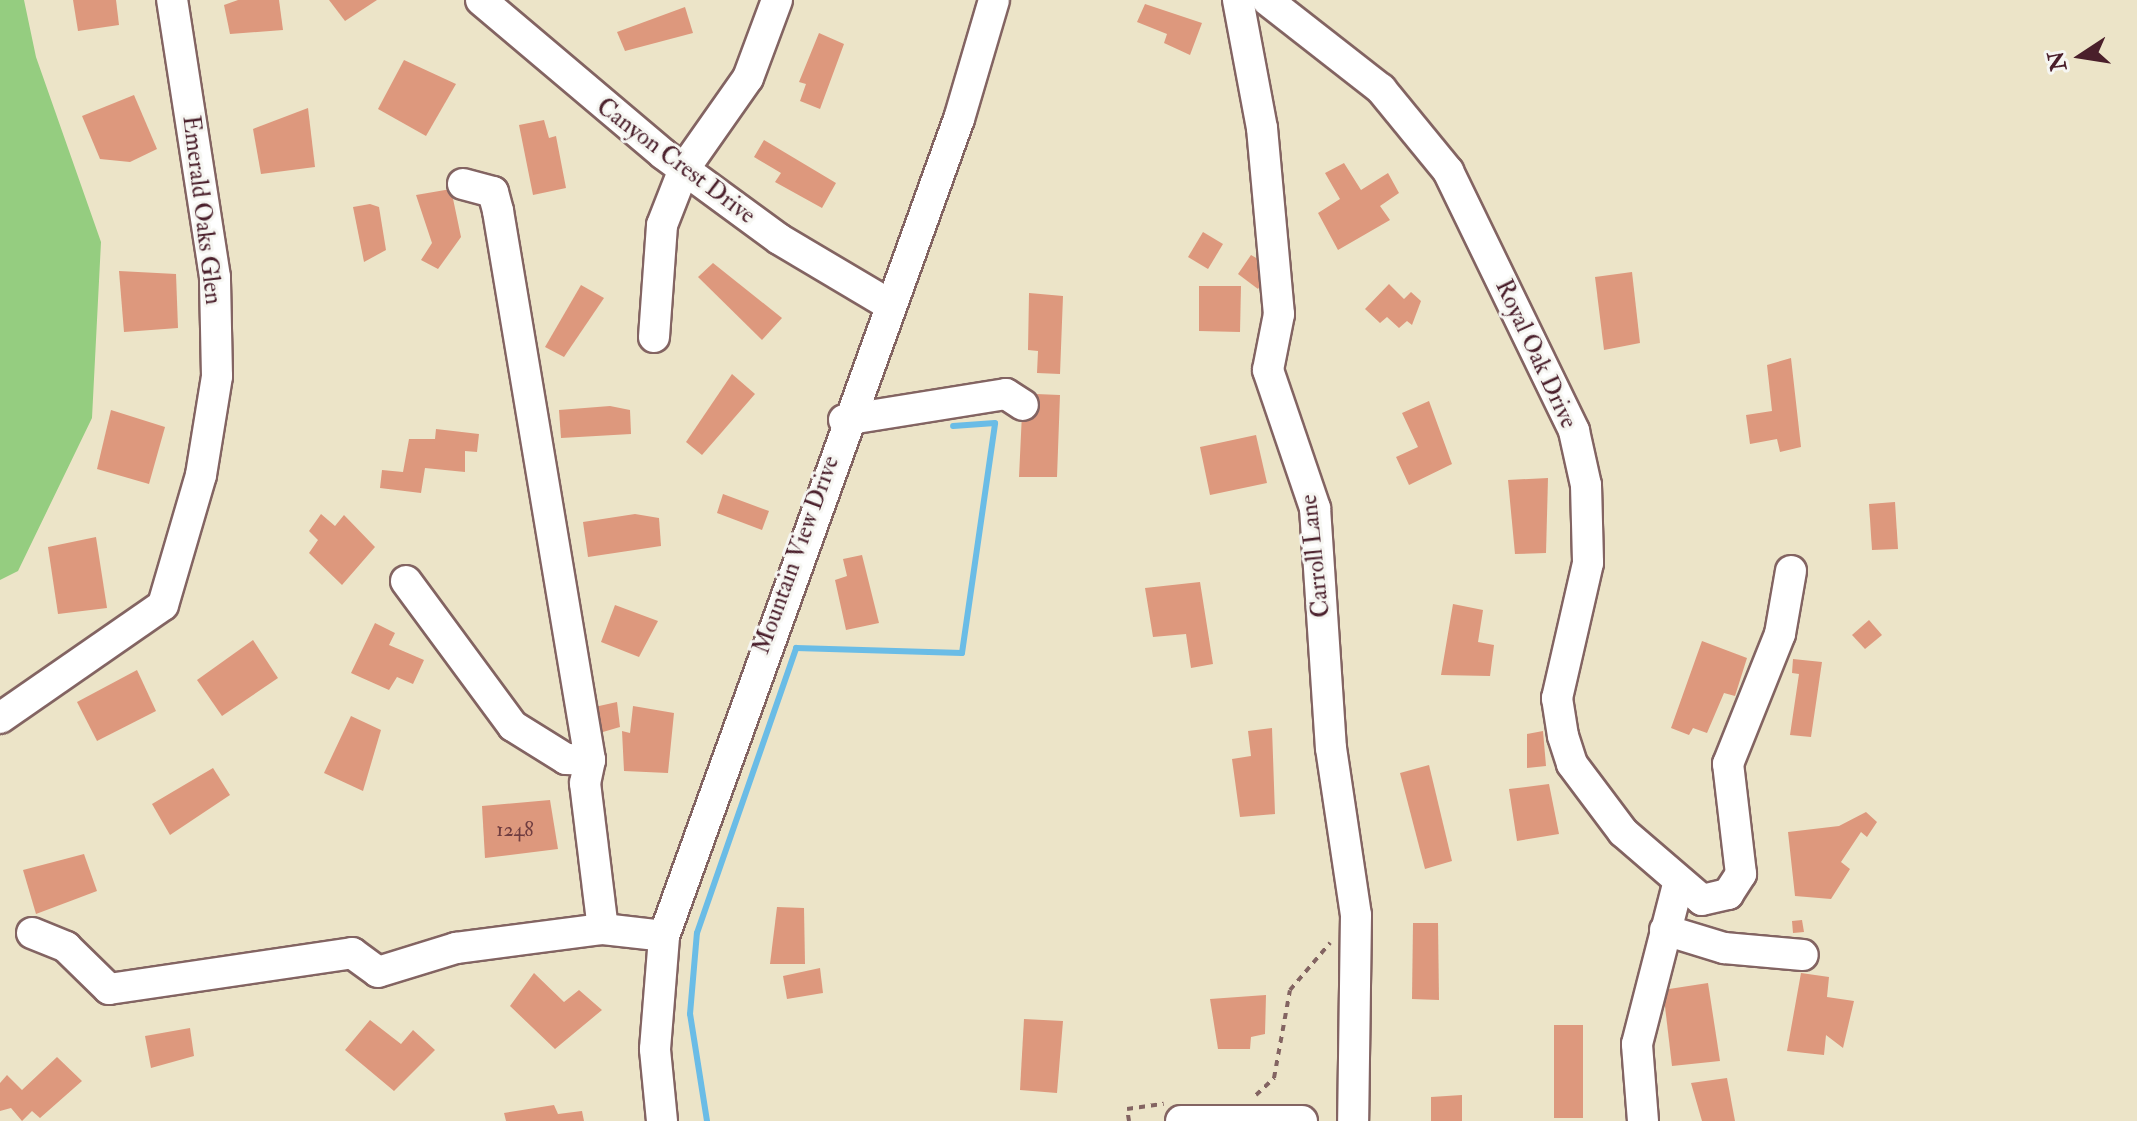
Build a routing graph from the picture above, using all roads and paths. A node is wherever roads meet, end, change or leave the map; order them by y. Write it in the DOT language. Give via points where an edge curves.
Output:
graph roads {
  1 [pos="172,0"];
  2 [pos="481,0"];
  3 [pos="777,0"];
  4 [pos="994,0"];
  5 [pos="1238,0"];
  6 [pos="1267,0"];
  7 [pos="684,169"];
  8 [pos="463,184"];
  9 [pos="887,303"];
  10 [pos="654,337"];
  11 [pos="1023,405"];
  12 [pos="844,420"];
  13 [pos="1791,571"];
  14 [pos="406,581"];
  15 [pos="0,718"];
  16 [pos="590,760"];
  17 [pos="1678,884"];
  18 [pos="1356,915"];
  19 [pos="603,929"];
  20 [pos="1665,930"];
  21 [pos="32,933"];
  22 [pos="664,936"];
  23 [pos="1803,955"];
  24 [pos="1243,1098"];
  25 [pos="1178,1112"];
  26 [pos="662,1121"];
  27 [pos="1129,1121"];
  28 [pos="1302,1121"];
  29 [pos="1353,1121"];
  30 [pos="1643,1121"];
  1 -- 15 [label="street, Emerald Oaks Glen" via="215,277 217,376 201,475 163,605"];
  2 -- 7 [label="street, Canyon Crest Drive"];
  3 -- 7 [label="street" via="748,78"];
  4 -- 9 [label="street, Mountain View Drive" via="959,119"];
  5 -- 18 [label="street, Carroll Lane" via="1262,128 1279,314 1268,370 1315,508 1331,748"];
  6 -- 17 [label="street, Royal Oak Drive" via="1381,89 1448,171 1574,431 1586,485 1588,563 1560,683 1563,736 1572,764 1623,832"];
  7 -- 9 [label="street, Canyon Crest Drive" via="779,239"];
  7 -- 10 [label="street" via="662,225"];
  8 -- 16 [label="street" via="493,192 498,211"];
  9 -- 12 [label="street, Mountain View Drive"];
  11 -- 12 [label="street" via="1006,394"];
  12 -- 22 [label="street, Mountain View Drive"];
  13 -- 17 [label="street, Royal Oak Drive" via="1780,634 1728,764 1741,874 1728,894 1702,900"];
  14 -- 16 [label="street" via="513,726 566,759"];
  16 -- 19 [label="street" via="585,783"];
  17 -- 20 [label="street"];
  18 -- 24 [label="path" via="1290,990 1279,1018 1274,1078 1266,1093"];
  18 -- 29 [label="street, Carroll Lane"];
  19 -- 21 [label="street" via="456,948 378,972 352,953 109,989 66,947"];
  19 -- 22 [label="street"];
  20 -- 23 [label="street" via="1724,948"];
  20 -- 30 [label="street" via="1637,1044"];
  22 -- 26 [label="street, Mountain View Drive" via="655,1049"];
  25 -- 27 [label="path" via="1137,1105 1127,1109"];
  25 -- 28 [label="street"];
}
